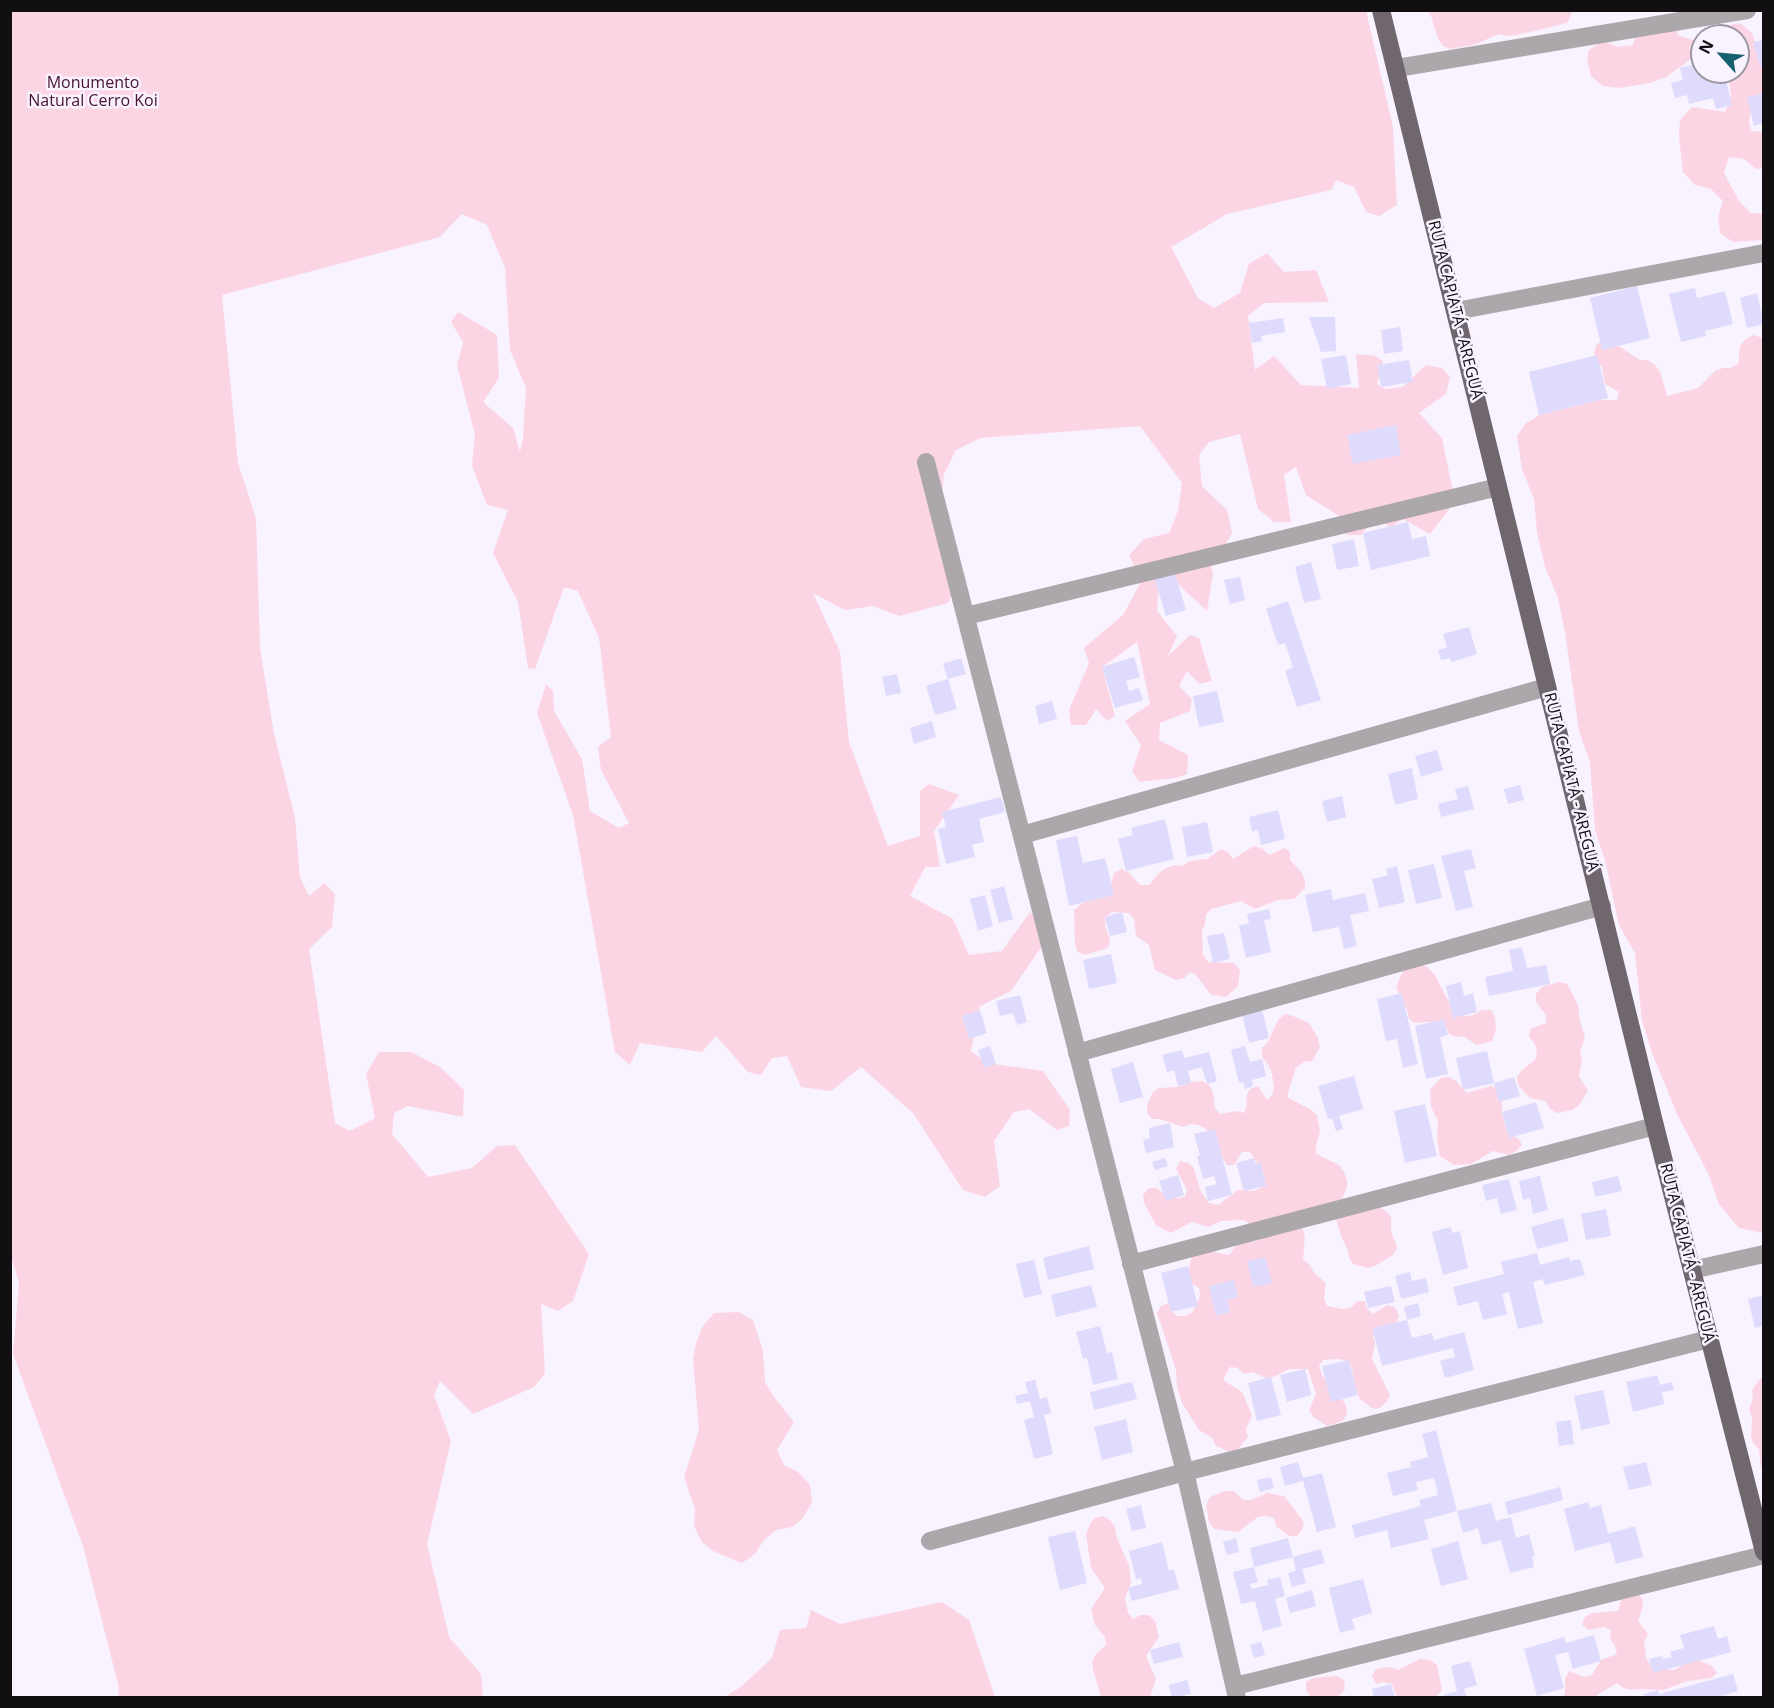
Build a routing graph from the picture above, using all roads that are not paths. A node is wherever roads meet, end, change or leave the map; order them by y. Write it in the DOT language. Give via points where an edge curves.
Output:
graph roads {
  1 [pos="1382,10"];
  2 [pos="1747,10"];
  3 [pos="1397,68"];
  4 [pos="1764,253"];
  5 [pos="1456,311"];
  6 [pos="926,462"];
  7 [pos="1498,487"];
  8 [pos="966,616"];
  9 [pos="1548,687"];
  10 [pos="1022,835"];
  11 [pos="1602,906"];
  12 [pos="1077,1053"];
  13 [pos="1655,1126"];
  14 [pos="1764,1254"];
  15 [pos="1131,1264"];
  16 [pos="1692,1270"];
  17 [pos="1709,1339"];
  18 [pos="1185,1472"];
  19 [pos="930,1541"];
  20 [pos="1764,1554"];
  21 [pos="1236,1692"];
  1 -- 3 [label="main road, RUTA CAPIATÁ - AREGUÁ"];
  2 -- 3 [label="street"];
  3 -- 5 [label="main road, RUTA CAPIATÁ - AREGUÁ"];
  4 -- 5 [label="street"];
  5 -- 7 [label="main road, RUTA CAPIATÁ - AREGUÁ"];
  6 -- 8 [label="street"];
  7 -- 8 [label="street"];
  7 -- 9 [label="main road, RUTA CAPIATÁ - AREGUÁ"];
  8 -- 10 [label="street"];
  9 -- 10 [label="street"];
  9 -- 11 [label="main road, RUTA CAPIATÁ - AREGUÁ"];
  10 -- 12 [label="street"];
  11 -- 12 [label="street"];
  11 -- 13 [label="main road, RUTA CAPIATÁ - AREGUÁ"];
  12 -- 15 [label="street"];
  13 -- 15 [label="street"];
  13 -- 16 [label="main road, RUTA CAPIATÁ - AREGUÁ"];
  14 -- 16 [label="street"];
  15 -- 18 [label="street"];
  16 -- 17 [label="main road, RUTA CAPIATÁ - AREGUÁ"];
  17 -- 18 [label="street"];
  17 -- 20 [label="main road, RUTA CAPIATÁ - AREGUÁ"];
  18 -- 19 [label="street"];
  18 -- 21 [label="street"];
  20 -- 21 [label="street"];
}
